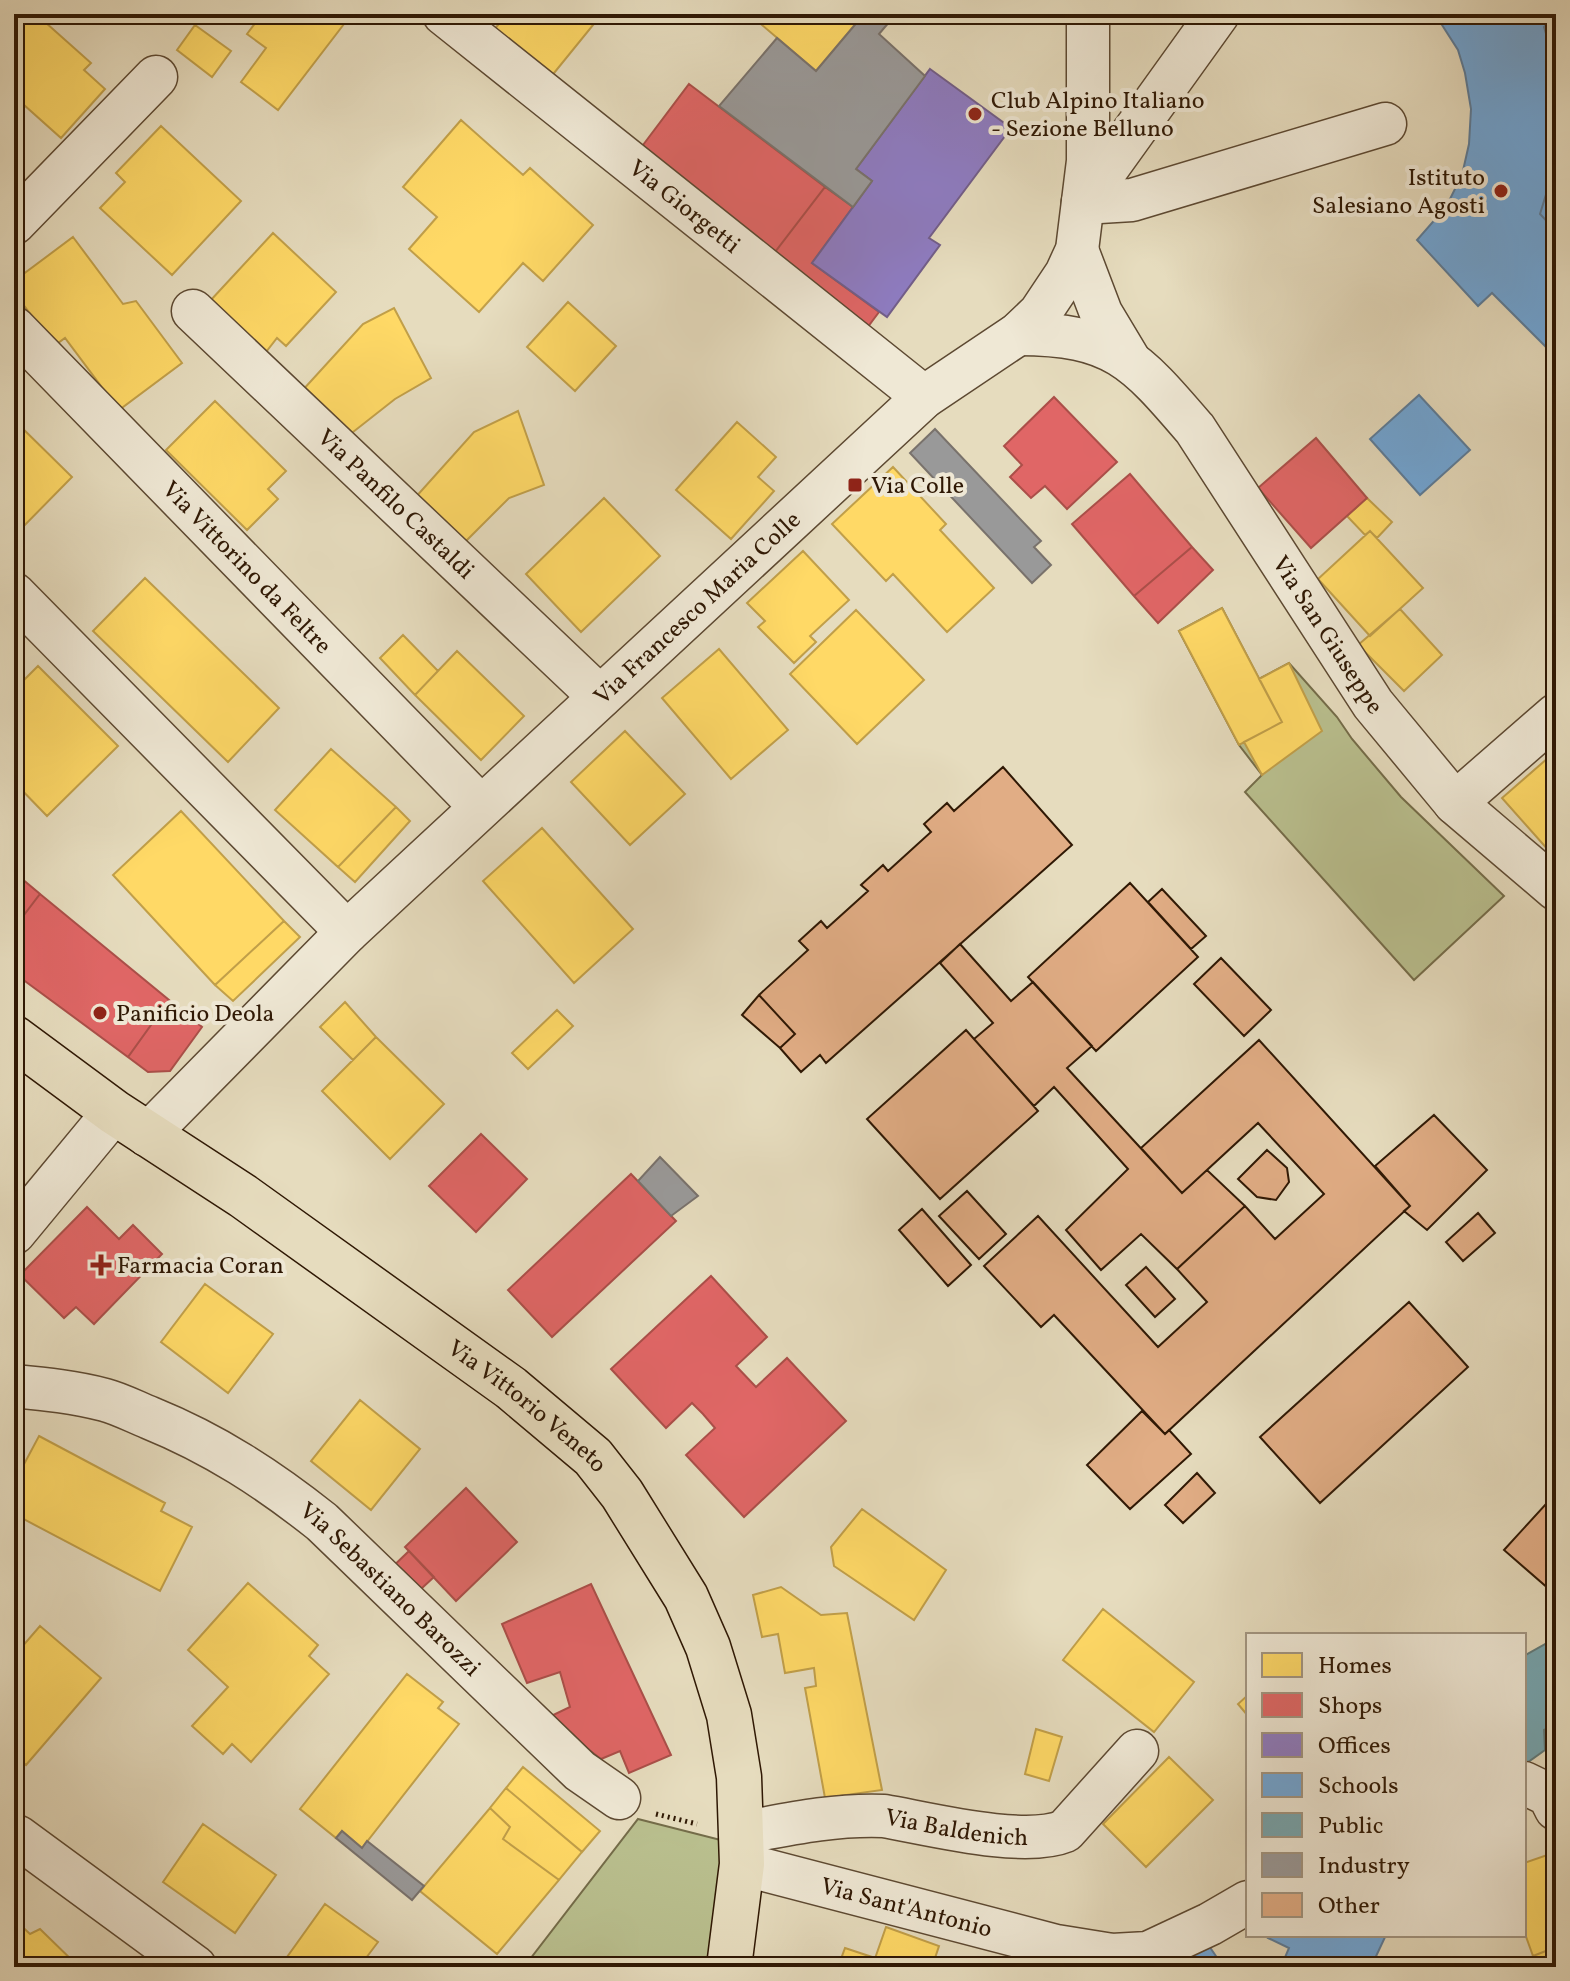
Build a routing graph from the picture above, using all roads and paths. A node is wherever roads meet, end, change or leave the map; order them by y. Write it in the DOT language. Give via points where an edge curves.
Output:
graph roads {
  1 [pos="444,14"];
  2 [pos="1088,14"];
  3 [pos="1218,14"];
  4 [pos="156,77"];
  5 [pos="1385,124"];
  6 [pos="1083,203"];
  7 [pos="14,223"];
  8 [pos="1077,250"];
  9 [pos="193,311"];
  10 [pos="14,328"];
  11 [pos="1018,334"];
  12 [pos="1128,358"];
  13 [pos="924,397"];
  14 [pos="14,594"];
  15 [pos="600,697"];
  16 [pos="1556,715"];
  17 [pos="1455,803"];
  18 [pos="481,807"];
  19 [pos="1556,889"];
  20 [pos="347,932"];
  21 [pos="14,1038"];
  22 [pos="130,1124"];
  23 [pos="14,1233"];
  24 [pos="14,1386"];
  25 [pos="1137,1751"];
  26 [pos="619,1798"];
  27 [pos="14,1841"];
  28 [pos="741,1848"];
  29 [pos="1246,1903"];
  30 [pos="195,1967"];
  31 [pos="729,1967"];
  1 -- 13 [label="street, Via Giorgetti"];
  2 -- 6 [label="street" via="1090,113"];
  3 -- 6 [label="street"];
  4 -- 7 [label="street"];
  5 -- 6 [label="street" via="1132,200"];
  6 -- 8 [label="street"];
  8 -- 11 [label="street, Via Francesco Maria Colle" via="1040,313"];
  8 -- 12 [label="street, Via San Giuseppe" via="1101,313"];
  9 -- 15 [label="street, Via Panfilo Castaldi"];
  10 -- 18 [label="street, Via Vittorino da Feltre"];
  11 -- 12 [label="street, Via San Giuseppe" via="1076,337"];
  11 -- 13 [label="street, Via Francesco Maria Colle"];
  12 -- 17 [label="street, Via San Giuseppe" via="1195,429 1369,699"];
  13 -- 15 [label="street, Via Francesco Maria Colle"];
  14 -- 20 [label="street"];
  15 -- 18 [label="street, Via Francesco Maria Colle"];
  16 -- 17 [label="street"];
  17 -- 19 [label="street, Via San Giuseppe"];
  18 -- 20 [label="street, Via Francesco Maria Colle"];
  20 -- 22 [label="street, Via Francesco Maria Colle"];
  21 -- 22 [label="main road, Via Vittorio Veneto"];
  22 -- 23 [label="street, Via Francesco Maria Colle"];
  22 -- 28 [label="main road, Via Vittorio Veneto" via="243,1196 511,1388 593,1457 659,1551 708,1647 729,1715 739,1777"];
  24 -- 26 [label="street, Via Sebastiano Barozzi" via="107,1401 192,1435 278,1487 322,1522 580,1771"];
  25 -- 28 [label="street, Via Baldenich" via="1065,1831 1051,1837 1019,1838 861,1815 837,1816"];
  26 -- 28 [label="path"];
  27 -- 30 [label="street" via="18,1837"];
  28 -- 29 [label="street, Via Sant'Antonio" via="1056,1946 1112,1955 1148,1953"];
  28 -- 31 [label="main road, Via Vittorio Veneto"];
}
